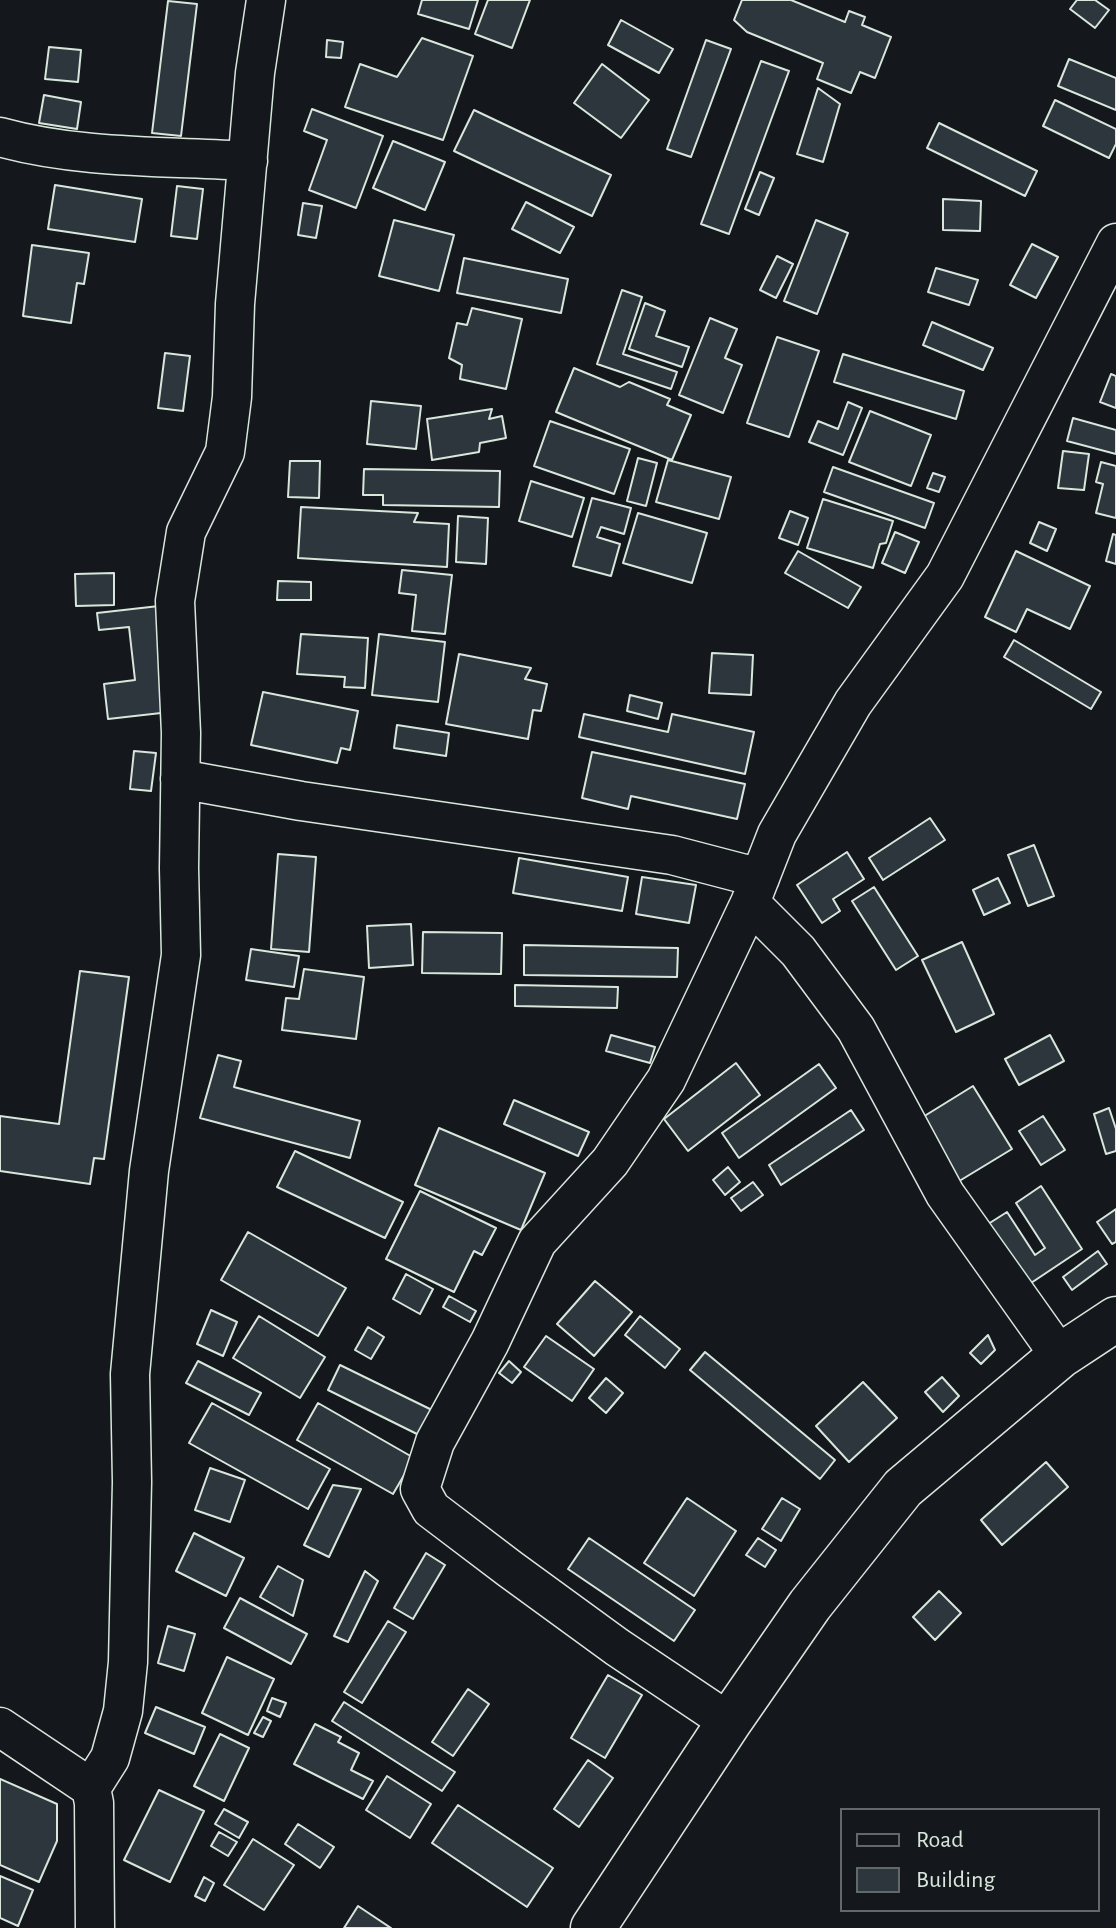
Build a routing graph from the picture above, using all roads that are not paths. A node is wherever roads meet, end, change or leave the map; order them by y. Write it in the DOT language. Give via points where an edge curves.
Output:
graph roads {
  1 [pos="266,0"];
  2 [pos="0,137"];
  3 [pos="248,161"];
  4 [pos="1116,243"];
  5 [pos="180,779"];
  6 [pos="755,891"];
  7 [pos="1116,1319"];
  8 [pos="1060,1356"];
  9 [pos="729,1722"];
  10 [pos="0,1727"];
  11 [pos="91,1788"];
  12 [pos="95,1928"];
  13 [pos="593,1928"];
  1 -- 3 [label="street"];
  2 -- 3 [label="street" via="96,153"];
  3 -- 5 [label="street" via="225,452 186,532 175,601"];
  4 -- 6 [label="street" via="945,576 853,703 777,834"];
  5 -- 6 [label="street" via="672,855"];
  5 -- 11 [label="street" via="181,955 149,1171 130,1374 128,1662 123,1711 110,1758"];
  6 -- 8 [label="street" via="856,1029 945,1194"];
  6 -- 9 [label="street" via="666,1080 610,1162 537,1242 435,1442 420,1489 431,1509 465,1535"];
  7 -- 8 [label="main road"];
  8 -- 9 [label="main road" via="903,1488 810,1605"];
  9 -- 13 [label="main road"];
  10 -- 11 [label="street"];
  11 -- 12 [label="street"];
}
